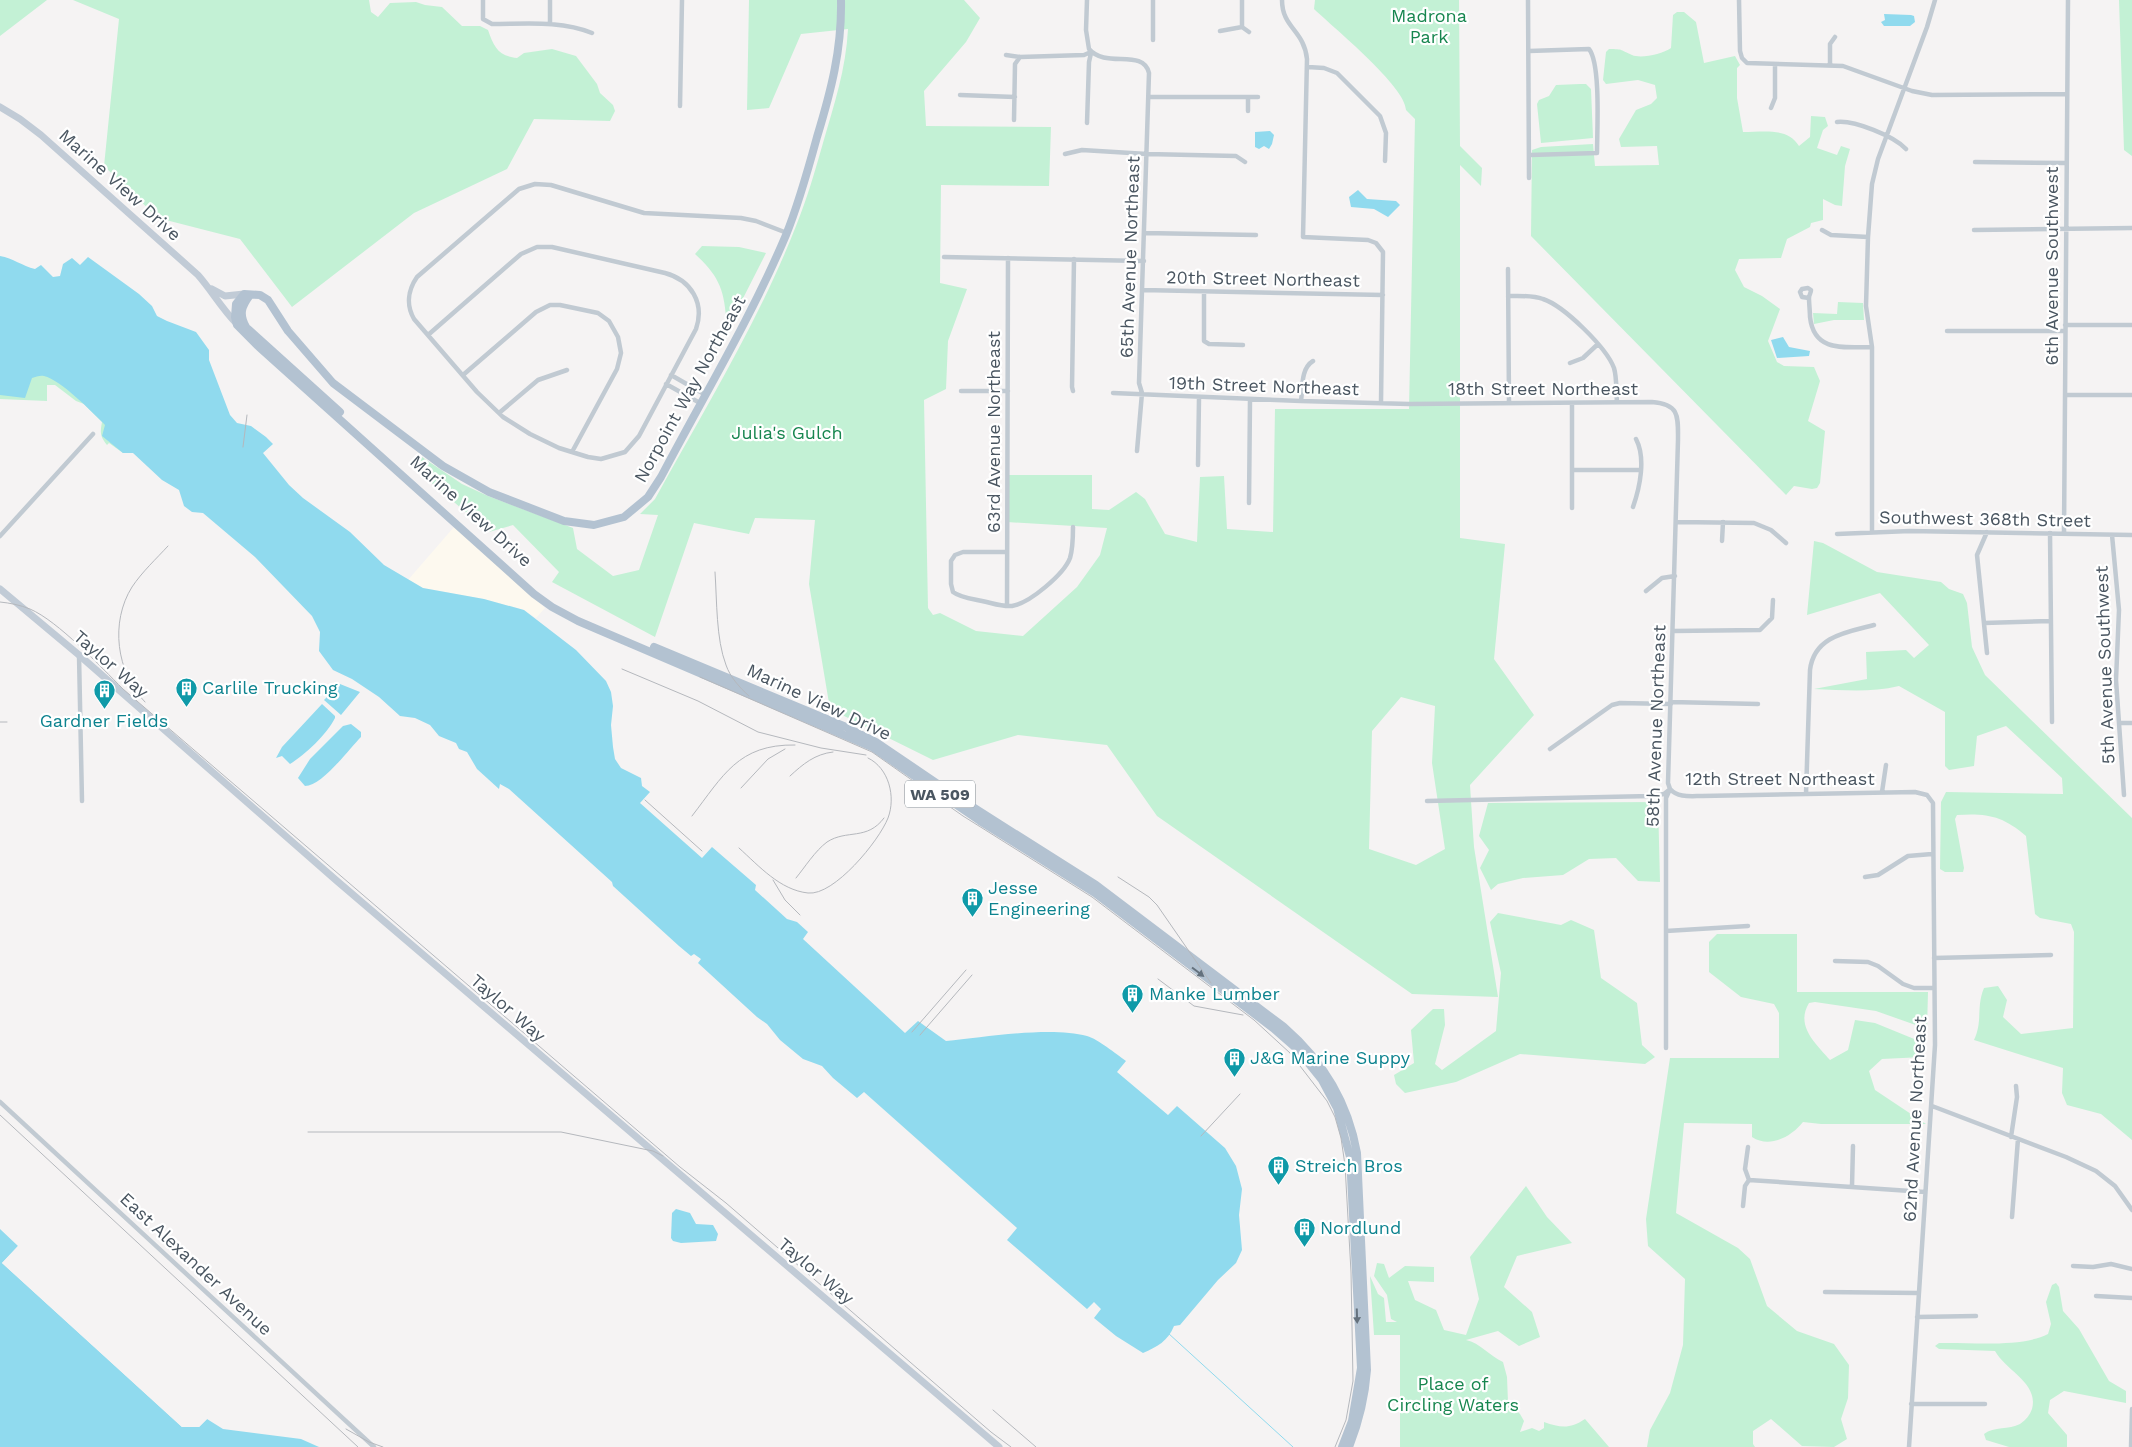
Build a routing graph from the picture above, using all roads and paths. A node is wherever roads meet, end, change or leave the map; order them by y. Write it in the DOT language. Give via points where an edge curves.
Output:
graph roads {
  1 [pos="483,0"];
  2 [pos="550,0"];
  3 [pos="682,0"];
  4 [pos="841,0"];
  5 [pos="1087,0"];
  6 [pos="1153,0"];
  7 [pos="1242,0"];
  8 [pos="1282,0"];
  9 [pos="1528,0"];
  10 [pos="1739,0"];
  11 [pos="1934,0"];
  12 [pos="2068,0"];
  13 [pos="550,24"];
  14 [pos="1242,28"];
  15 [pos="1220,31"];
  16 [pos="1249,32"];
  17 [pos="592,33"];
  18 [pos="1835,37"];
  19 [pos="1153,40"];
  20 [pos="1091,52"];
  21 [pos="1529,52"];
  22 [pos="1006,55"];
  23 [pos="1020,57"];
  24 [pos="1775,65"];
  25 [pos="1830,65"];
  26 [pos="1308,67"];
  27 [pos="1904,88"];
  28 [pos="2066,94"];
  29 [pos="960,95"];
  30 [pos="1015,97"];
  31 [pos="1148,97"];
  32 [pos="1248,97"];
  33 [pos="1258,97"];
  34 [pos="680,106"];
  35 [pos="0,108"];
  36 [pos="1771,108"];
  37 [pos="1248,111"];
  38 [pos="1014,120"];
  39 [pos="1837,122"];
  40 [pos="1087,123"];
  41 [pos="1306,126"];
  42 [pos="1313,127"];
  43 [pos="1886,135"];
  44 [pos="1906,149"];
  45 [pos="1065,154"];
  46 [pos="1147,154"];
  47 [pos="1530,155"];
  48 [pos="1385,161"];
  49 [pos="1245,162"];
  50 [pos="1975,162"];
  51 [pos="2066,163"];
  52 [pos="1529,178"];
  53 [pos="1304,183"];
  54 [pos="1312,184"];
  55 [pos="2066,228"];
  56 [pos="2132,228"];
  57 [pos="1822,230"];
  58 [pos="1974,230"];
  59 [pos="787,233"];
  60 [pos="1144,233"];
  61 [pos="1256,235"];
  62 [pos="1868,237"];
  63 [pos="944,257"];
  64 [pos="1008,258"];
  65 [pos="1074,259"];
  66 [pos="1144,261"];
  67 [pos="1508,269"];
  68 [pos="1143,290"];
  69 [pos="212,291"];
  70 [pos="1204,292"];
  71 [pos="1383,295"];
  72 [pos="247,296"];
  73 [pos="1508,296"];
  74 [pos="1809,298"];
  75 [pos="225,304"];
  76 [pos="236,304"];
  77 [pos="236,321"];
  78 [pos="2065,325"];
  79 [pos="2132,326"];
  80 [pos="246,327"];
  81 [pos="1947,331"];
  82 [pos="2065,331"];
  83 [pos="428,335"];
  84 [pos="1598,344"];
  85 [pos="1243,345"];
  86 [pos="1872,347"];
  87 [pos="1313,361"];
  88 [pos="1570,363"];
  89 [pos="566,370"];
  90 [pos="463,375"];
  91 [pos="671,376"];
  92 [pos="666,384"];
  93 [pos="961,391"];
  94 [pos="1008,391"];
  95 [pos="1073,391"];
  96 [pos="1113,393"];
  97 [pos="1142,393"];
  98 [pos="704,394"];
  99 [pos="2065,395"];
  100 [pos="2132,395"];
  101 [pos="1199,398"];
  102 [pos="1250,399"];
  103 [pos="1301,402"];
  104 [pos="1617,402"];
  105 [pos="700,403"];
  106 [pos="1381,403"];
  107 [pos="1508,403"];
  108 [pos="1572,403"];
  109 [pos="1414,404"];
  110 [pos="1672,408"];
  111 [pos="499,413"];
  112 [pos="93,434"];
  113 [pos="1636,439"];
  114 [pos="1137,451"];
  115 [pos="572,452"];
  116 [pos="1198,465"];
  117 [pos="1572,470"];
  118 [pos="1640,470"];
  119 [pos="1249,503"];
  120 [pos="1633,507"];
  121 [pos="1572,508"];
  122 [pos="1677,522"];
  123 [pos="1723,522"];
  124 [pos="1073,527"];
  125 [pos="1872,532"];
  126 [pos="1988,532"];
  127 [pos="2050,533"];
  128 [pos="2064,533"];
  129 [pos="1837,534"];
  130 [pos="2112,535"];
  131 [pos="2132,535"];
  132 [pos="0,536"];
  133 [pos="1722,541"];
  134 [pos="1786,542"];
  135 [pos="1008,552"];
  136 [pos="1675,576"];
  137 [pos="0,589"];
  138 [pos="1646,591"];
  139 [pos="1773,600"];
  140 [pos="1007,606"];
  141 [pos="2052,621"];
  142 [pos="1984,623"];
  143 [pos="1874,625"];
  144 [pos="1673,631"];
  145 [pos="1987,653"];
  146 [pos="79,655"];
  147 [pos="1671,703"];
  148 [pos="1758,704"];
  149 [pos="2052,722"];
  150 [pos="2120,723"];
  151 [pos="2132,723"];
  152 [pos="1550,749"];
  153 [pos="1886,765"];
  154 [pos="1670,789"];
  155 [pos="1882,792"];
  156 [pos="1806,794"];
  157 [pos="1927,795"];
  158 [pos="2124,795"];
  159 [pos="1427,801"];
  160 [pos="82,802"];
  161 [pos="1932,854"];
  162 [pos="1865,877"];
  163 [pos="1748,926"];
  164 [pos="1666,931"];
  165 [pos="2051,955"];
  166 [pos="1934,958"];
  167 [pos="1835,961"];
  168 [pos="1934,988"];
  169 [pos="1666,1048"];
  170 [pos="2016,1086"];
  171 [pos="0,1102"];
  172 [pos="1932,1106"];
  173 [pos="2011,1137"];
  174 [pos="2018,1139"];
  175 [pos="1853,1146"];
  176 [pos="1748,1147"];
  177 [pos="1749,1180"];
  178 [pos="1852,1186"];
  179 [pos="1925,1192"];
  180 [pos="1742,1206"];
  181 [pos="2132,1210"];
  182 [pos="2012,1217"];
  183 [pos="2073,1266"];
  184 [pos="2132,1268"];
  185 [pos="1825,1292"];
  186 [pos="1918,1293"];
  187 [pos="2096,1296"];
  188 [pos="2132,1298"];
  189 [pos="1976,1316"];
  190 [pos="1917,1317"];
  191 [pos="1911,1404"];
  192 [pos="1985,1404"];
  193 [pos="2132,1409"];
  194 [pos="374,1447"];
  195 [pos="999,1447"];
  196 [pos="1342,1447"];
  197 [pos="1348,1447"];
  198 [pos="1910,1447"];
  199 [pos="2131,1447"];
  1 -- 13 [label="street" via="484,20 492,24"];
  2 -- 13 [label="street"];
  3 -- 34 [label="street"];
  4 -- 59 [label="main road, Norpoint Way Northeast" via="839,57"];
  5 -- 20 [label="street" via="1087,39"];
  6 -- 19 [label="street"];
  7 -- 14 [label="street"];
  8 -- 26 [label="street" via="1286,20 1305,44"];
  9 -- 21 [label="street"];
  10 -- 24 [label="street" via="1740,51 1744,61"];
  11 -- 27 [label="street"];
  12 -- 28 [label="street, 6th Avenue Southwest"];
  13 -- 17 [label="street"];
  14 -- 15 [label="street"];
  14 -- 16 [label="street"];
  18 -- 25 [label="street" via="1830,44"];
  20 -- 23 [label="street" via="1084,55"];
  20 -- 31 [label="street, 65th Avenue Northeast" via="1102,58 1135,60 1144,64 1149,73"];
  20 -- 40 [label="street"];
  21 -- 47 [label="street"];
  21 -- 47 [label="street" via="1589,49 1595,63 1597,153"];
  22 -- 23 [label="street"];
  23 -- 30 [label="street" via="1015,64"];
  24 -- 25 [label="street"];
  24 -- 36 [label="street" via="1775,98"];
  25 -- 27 [label="street" via="1849,67"];
  26 -- 41 [label="street"];
  26 -- 48 [label="street" via="1337,73 1380,116 1386,133"];
  27 -- 28 [label="street" via="1932,95"];
  27 -- 43 [label="street"];
  28 -- 51 [label="street, 6th Avenue Southwest"];
  29 -- 30 [label="street"];
  30 -- 38 [label="street"];
  31 -- 32 [label="street"];
  31 -- 46 [label="street, 65th Avenue Northeast"];
  32 -- 33 [label="street"];
  32 -- 37 [label="street"];
  35 -- 69 [label="street, Marine View Drive / WA 509" via="42,135 164,243"];
  39 -- 43 [label="street"];
  41 -- 42 [label="street"];
  41 -- 53 [label="street"];
  43 -- 44 [label="street"];
  43 -- 62 [label="street" via="1873,176"];
  45 -- 46 [label="street" via="1082,150"];
  46 -- 49 [label="street" via="1236,156"];
  46 -- 60 [label="street, 65th Avenue Northeast"];
  47 -- 52 [label="street"];
  50 -- 51 [label="street"];
  51 -- 55 [label="street, 6th Avenue Southwest"];
  53 -- 54 [label="street"];
  53 -- 71 [label="street" via="1303,238 1368,240 1378,246 1383,256"];
  55 -- 56 [label="street"];
  55 -- 58 [label="street"];
  55 -- 78 [label="street, 6th Avenue Southwest"];
  57 -- 62 [label="street" via="1831,235"];
  59 -- 83 [label="street" via="747,219 644,213 551,185 529,185 515,192 413,282 409,293 410,309"];
  59 -- 98 [label="main road, Norpoint Way Northeast" via="754,303"];
  60 -- 61 [label="street"];
  60 -- 66 [label="street, 65th Avenue Northeast"];
  62 -- 86 [label="street" via="1866,315"];
  63 -- 64 [label="street"];
  64 -- 65 [label="street"];
  64 -- 94 [label="street, 63rd Avenue Northeast"];
  65 -- 66 [label="street"];
  65 -- 95 [label="street"];
  66 -- 68 [label="street, 65th Avenue Northeast"];
  67 -- 73 [label="street"];
  68 -- 70 [label="street, 20th Street Northeast"];
  68 -- 97 [label="street, 65th Avenue Northeast" via="1139,383"];
  69 -- 72 [label="street" via="224,296"];
  69 -- 75 [label="street, Marine View Drive / WA 509"];
  69 -- 77 [label="street, Marine View Drive / WA 509" via="222,308"];
  70 -- 71 [label="street, 20th Street Northeast"];
  70 -- 85 [label="street" via="1204,341"];
  71 -- 106 [label="street"];
  72 -- 76 [label="main road"];
  72 -- 80 [label="main road" via="241,314"];
  72 -- 105 [label="main road, Norpoint Way Northeast" via="260,295 268,300 288,331 332,383 443,466 489,492 568,522 584,525 605,523 624,517 640,505 661,477"];
  73 -- 84 [label="street" via="1532,296 1556,305"];
  73 -- 107 [label="street"];
  74 -- 86 [label="street" via="1812,326 1821,341 1837,346"];
  75 -- 76 [label="street"];
  75 -- 77 [label="street, Marine View Drive / WA 509"];
  76 -- 77 [label="main road"];
  77 -- 80 [label="main road, Marine View Drive / WA 509"];
  77 -- 196 [label="main road, Marine View Drive / WA 509, one-way" via="274,360 544,601 578,620 872,747 1094,894 1297,1049 1322,1080 1337,1108 1350,1158 1361,1368 1354,1414"];
  78 -- 79 [label="street"];
  78 -- 82 [label="street, 6th Avenue Southwest"];
  80 -- 197 [label="main road, Marine View Drive / WA 509" via="551,600 574,613 876,742 1096,885 1295,1037 1320,1065 1337,1092 1357,1153 1367,1370 1357,1428"];
  81 -- 82 [label="street"];
  82 -- 99 [label="street, 6th Avenue Southwest"];
  83 -- 90 [label="street"];
  83 -- 91 [label="street" via="522,254 537,247 552,247 665,273 686,283 697,303 698,320 696,330"];
  84 -- 88 [label="street" via="1583,358"];
  84 -- 104 [label="street" via="1613,366"];
  86 -- 125 [label="street"];
  87 -- 103 [label="street" via="1304,374"];
  89 -- 111 [label="street" via="538,380"];
  90 -- 111 [label="street"];
  90 -- 115 [label="street" via="536,312 550,305 582,308 604,316 618,337 620,360"];
  91 -- 92 [label="street"];
  91 -- 98 [label="street"];
  92 -- 105 [label="street"];
  92 -- 115 [label="street" via="639,436 625,452 601,459"];
  93 -- 94 [label="street"];
  94 -- 135 [label="street, 63rd Avenue Northeast"];
  96 -- 97 [label="street, 19th Street Northeast"];
  97 -- 101 [label="street, 19th Street Northeast"];
  97 -- 114 [label="street, 65th Avenue Northeast"];
  98 -- 105 [label="main road, Norpoint Way Northeast"];
  99 -- 100 [label="street"];
  99 -- 128 [label="street, 6th Avenue Southwest"];
  101 -- 102 [label="street, 19th Street Northeast"];
  101 -- 116 [label="street"];
  102 -- 103 [label="street, 19th Street Northeast"];
  102 -- 119 [label="street"];
  103 -- 106 [label="street, 19th Street Northeast"];
  104 -- 108 [label="street, 18th Street Northeast"];
  104 -- 110 [label="street, 18th Street Northeast" via="1660,403"];
  106 -- 109 [label="street, 19th Street Northeast"];
  107 -- 108 [label="street, 18th Street Northeast"];
  107 -- 109 [label="street, 18th Street Northeast"];
  108 -- 117 [label="street"];
  110 -- 122 [label="street, 58th Avenue Northeast" via="1678,423"];
  111 -- 115 [label="street" via="530,434"];
  112 -- 132 [label="street"];
  113 -- 118 [label="street"];
  117 -- 118 [label="street"];
  117 -- 121 [label="street"];
  118 -- 120 [label="street"];
  122 -- 123 [label="street"];
  122 -- 136 [label="street, 58th Avenue Northeast"];
  123 -- 133 [label="street"];
  123 -- 134 [label="street" via="1758,524"];
  124 -- 140 [label="street" via="1070,556 1062,571 1029,599"];
  125 -- 126 [label="street, Southwest 368th Street"];
  125 -- 129 [label="street, Southwest 368th Street"];
  126 -- 127 [label="street, Southwest 368th Street"];
  126 -- 142 [label="street" via="1977,555"];
  127 -- 128 [label="street, Southwest 368th Street"];
  127 -- 141 [label="street"];
  128 -- 130 [label="street, Southwest 368th Street"];
  130 -- 131 [label="street, Southwest 368th Street"];
  130 -- 150 [label="street, 5th Avenue Southwest" via="2119,610 2116,680"];
  135 -- 140 [label="street, 63rd Avenue Northeast"];
  135 -- 140 [label="street" via="963,552 955,555 951,561 950,584 955,593"];
  136 -- 138 [label="street" via="1662,578"];
  136 -- 144 [label="street, 58th Avenue Northeast"];
  137 -- 146 [label="street, Taylor Way"];
  139 -- 144 [label="street" via="1772,618 1760,630"];
  141 -- 142 [label="street"];
  141 -- 149 [label="street"];
  142 -- 145 [label="street"];
  143 -- 156 [label="street" via="1830,638 1813,656"];
  144 -- 147 [label="street, 58th Avenue Northeast"];
  146 -- 160 [label="street"];
  146 -- 195 [label="street, Taylor Way" via="337,881"];
  147 -- 148 [label="street"];
  147 -- 152 [label="street" via="1609,706"];
  147 -- 154 [label="street, 58th Avenue Northeast"];
  150 -- 151 [label="street"];
  150 -- 158 [label="street, 5th Avenue Southwest"];
  153 -- 155 [label="street"];
  154 -- 156 [label="street, 12th Street Northeast" via="1682,796"];
  154 -- 159 [label="street, 12th Street Northeast" via="1664,794 1651,796"];
  154 -- 164 [label="street, 58th Avenue Northeast" via="1666,798"];
  155 -- 156 [label="street, 12th Street Northeast"];
  155 -- 157 [label="street, 12th Street Northeast"];
  157 -- 161 [label="street, 62nd Avenue Northeast" via="1933,804"];
  161 -- 162 [label="street" via="1908,856 1878,875"];
  161 -- 166 [label="street, 62nd Avenue Northeast"];
  163 -- 164 [label="street"];
  164 -- 169 [label="street, 58th Avenue Northeast"];
  165 -- 166 [label="street"];
  166 -- 168 [label="street, 62nd Avenue Northeast"];
  167 -- 168 [label="street" via="1874,964 1903,984 1914,988"];
  168 -- 172 [label="street, 62nd Avenue Northeast"];
  170 -- 173 [label="street"];
  171 -- 194 [label="street, East Alexander Avenue"];
  172 -- 173 [label="street"];
  172 -- 179 [label="street, 62nd Avenue Northeast"];
  173 -- 174 [label="street"];
  174 -- 181 [label="street" via="2096,1171 2115,1186"];
  174 -- 182 [label="street"];
  175 -- 178 [label="street"];
  176 -- 177 [label="street" via="1745,1170"];
  177 -- 178 [label="street"];
  177 -- 180 [label="street"];
  178 -- 179 [label="street"];
  179 -- 186 [label="street, 62nd Avenue Northeast"];
  183 -- 184 [label="street" via="2111,1264"];
  185 -- 186 [label="street"];
  186 -- 190 [label="street, 62nd Avenue Northeast"];
  187 -- 188 [label="street"];
  189 -- 190 [label="street"];
  190 -- 191 [label="street, 62nd Avenue Northeast"];
  191 -- 192 [label="street"];
  191 -- 198 [label="street, 62nd Avenue Northeast"];
  193 -- 199 [label="street"];
}
